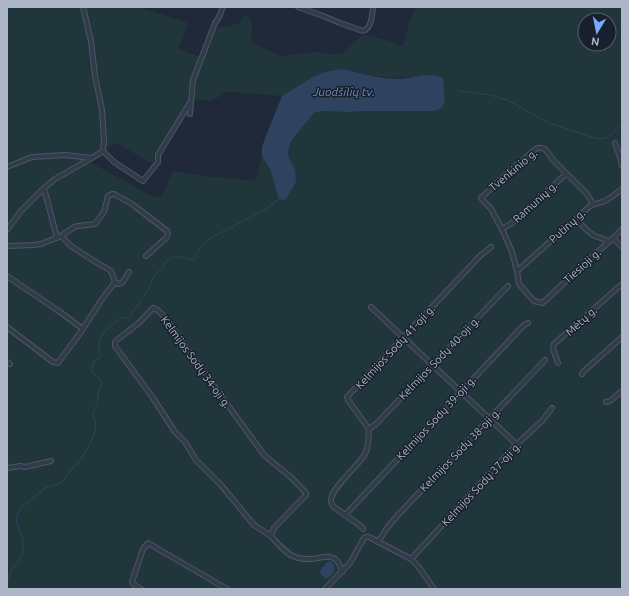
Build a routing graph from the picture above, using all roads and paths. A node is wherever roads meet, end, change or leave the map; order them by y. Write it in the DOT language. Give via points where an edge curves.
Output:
graph roads {
  1 [pos="83,7"];
  2 [pos="223,7"];
  3 [pos="298,7"];
  4 [pos="373,7"];
  5 [pos="191,101"];
  6 [pos="190,114"];
  7 [pos="615,143"];
  8 [pos="103,151"];
  9 [pos="92,158"];
  10 [pos="622,166"];
  11 [pos="7,167"];
  12 [pos="566,174"];
  13 [pos="44,188"];
  14 [pos="622,189"];
  15 [pos="593,204"];
  16 [pos="576,219"];
  17 [pos="502,229"];
  18 [pos="622,229"];
  19 [pos="7,230"];
  20 [pos="59,237"];
  21 [pos="614,238"];
  22 [pos="608,242"];
  23 [pos="7,246"];
  24 [pos="491,247"];
  25 [pos="622,248"];
  26 [pos="146,256"];
  27 [pos="517,271"];
  28 [pos="129,272"];
  29 [pos="7,276"];
  30 [pos="115,282"];
  31 [pos="622,284"];
  32 [pos="508,286"];
  33 [pos="371,307"];
  34 [pos="528,323"];
  35 [pos="7,327"];
  36 [pos="83,329"];
  37 [pos="622,337"];
  38 [pos="404,338"];
  39 [pos="545,360"];
  40 [pos="558,363"];
  41 [pos="432,365"];
  42 [pos="582,374"];
  43 [pos="622,391"];
  44 [pos="461,392"];
  45 [pos="606,402"];
  46 [pos="552,408"];
  47 [pos="490,419"];
  48 [pos="369,429"];
  49 [pos="516,445"];
  50 [pos="51,461"];
  51 [pos="7,468"];
  52 [pos="345,515"];
  53 [pos="363,529"];
  54 [pos="271,536"];
  55 [pos="378,542"];
  56 [pos="411,559"];
  57 [pos="342,572"];
  58 [pos="141,589"];
  59 [pos="228,589"];
  60 [pos="325,589"];
  61 [pos="434,589"];
  1 -- 8 [label="street" via="102,110"];
  2 -- 5 [label="street" via="196,69"];
  3 -- 4 [label="street" via="363,31 370,25"];
  5 -- 6 [label="street"];
  5 -- 8 [label="street" via="158,155 158,162 143,181 114,162"];
  7 -- 10 [label="street"];
  8 -- 9 [label="street"];
  9 -- 11 [label="street" via="65,154 32,157"];
  9 -- 13 [label="street"];
  12 -- 15 [label="street, Tvenkinio g." via="587,194"];
  12 -- 17 [label="street, Ramunių g."];
  12 -- 17 [label="street, Tvenkinio g." via="545,149 539,148 512,169 481,198"];
  13 -- 19 [label="street" via="21,211"];
  13 -- 20 [label="street"];
  14 -- 15 [label="street, Putinų g." via="608,200"];
  15 -- 16 [label="street, Putinų g."];
  16 -- 22 [label="street" via="594,236"];
  16 -- 27 [label="street, Putinų g."];
  17 -- 27 [label="street"];
  18 -- 21 [label="street, Tiesioji g."];
  20 -- 23 [label="street" via="41,244"];
  20 -- 26 [label="street" via="74,227 95,224 104,212 108,196 114,194 132,204 167,231 166,238"];
  20 -- 30 [label="street" via="109,269"];
  21 -- 22 [label="street, Tiesioji g."];
  21 -- 25 [label="street"];
  22 -- 27 [label="street, Tiesioji g." via="542,303 534,301 524,290"];
  24 -- 38 [label="street, Kelmijos Sodų 41-oji g."];
  28 -- 30 [label="street" via="122,284"];
  29 -- 36 [label="street"];
  30 -- 36 [label="street"];
  31 -- 40 [label="street, Mėtų g." via="554,344 553,349"];
  32 -- 41 [label="street, Kelmijos Sodų 40-oji g."];
  33 -- 38 [label="street"];
  34 -- 44 [label="street, Kelmijos Sodų 39-oji g."];
  35 -- 36 [label="street" via="56,363"];
  37 -- 42 [label="street"];
  38 -- 41 [label="street"];
  38 -- 48 [label="street, Kelmijos Sodų 41-oji g." via="347,397"];
  39 -- 47 [label="street, Kelmijos Sodų 38-oji g."];
  41 -- 44 [label="street"];
  41 -- 48 [label="street, Kelmijos Sodų 40-oji g."];
  43 -- 45 [label="street"];
  44 -- 47 [label="street"];
  44 -- 52 [label="street, Kelmijos Sodų 39-oji g."];
  46 -- 49 [label="street, Kelmijos Sodų 37-oji g."];
  47 -- 49 [label="street"];
  47 -- 55 [label="street, Kelmijos Sodų 38-oji g." via="398,515"];
  48 -- 52 [label="street" via="366,452 336,489 332,498 332,505"];
  49 -- 56 [label="street, Kelmijos Sodų 37-oji g."];
  50 -- 51 [label="street"];
  52 -- 53 [label="street"];
  54 -- 54 [label="street, Kelmijos Sodų 34-oji g." via="254,525 221,485 196,460 116,348 114,344 117,340 153,308 166,319 264,455 306,492 274,528"];
  54 -- 57 [label="street, Kelmijos Sodų 34-oji g." via="294,557 334,558"];
  55 -- 56 [label="street"];
  55 -- 57 [label="street" via="366,537"];
  56 -- 61 [label="street"];
  57 -- 60 [label="street"];
  58 -- 59 [label="street" via="132,582 143,549 148,543"];
}
